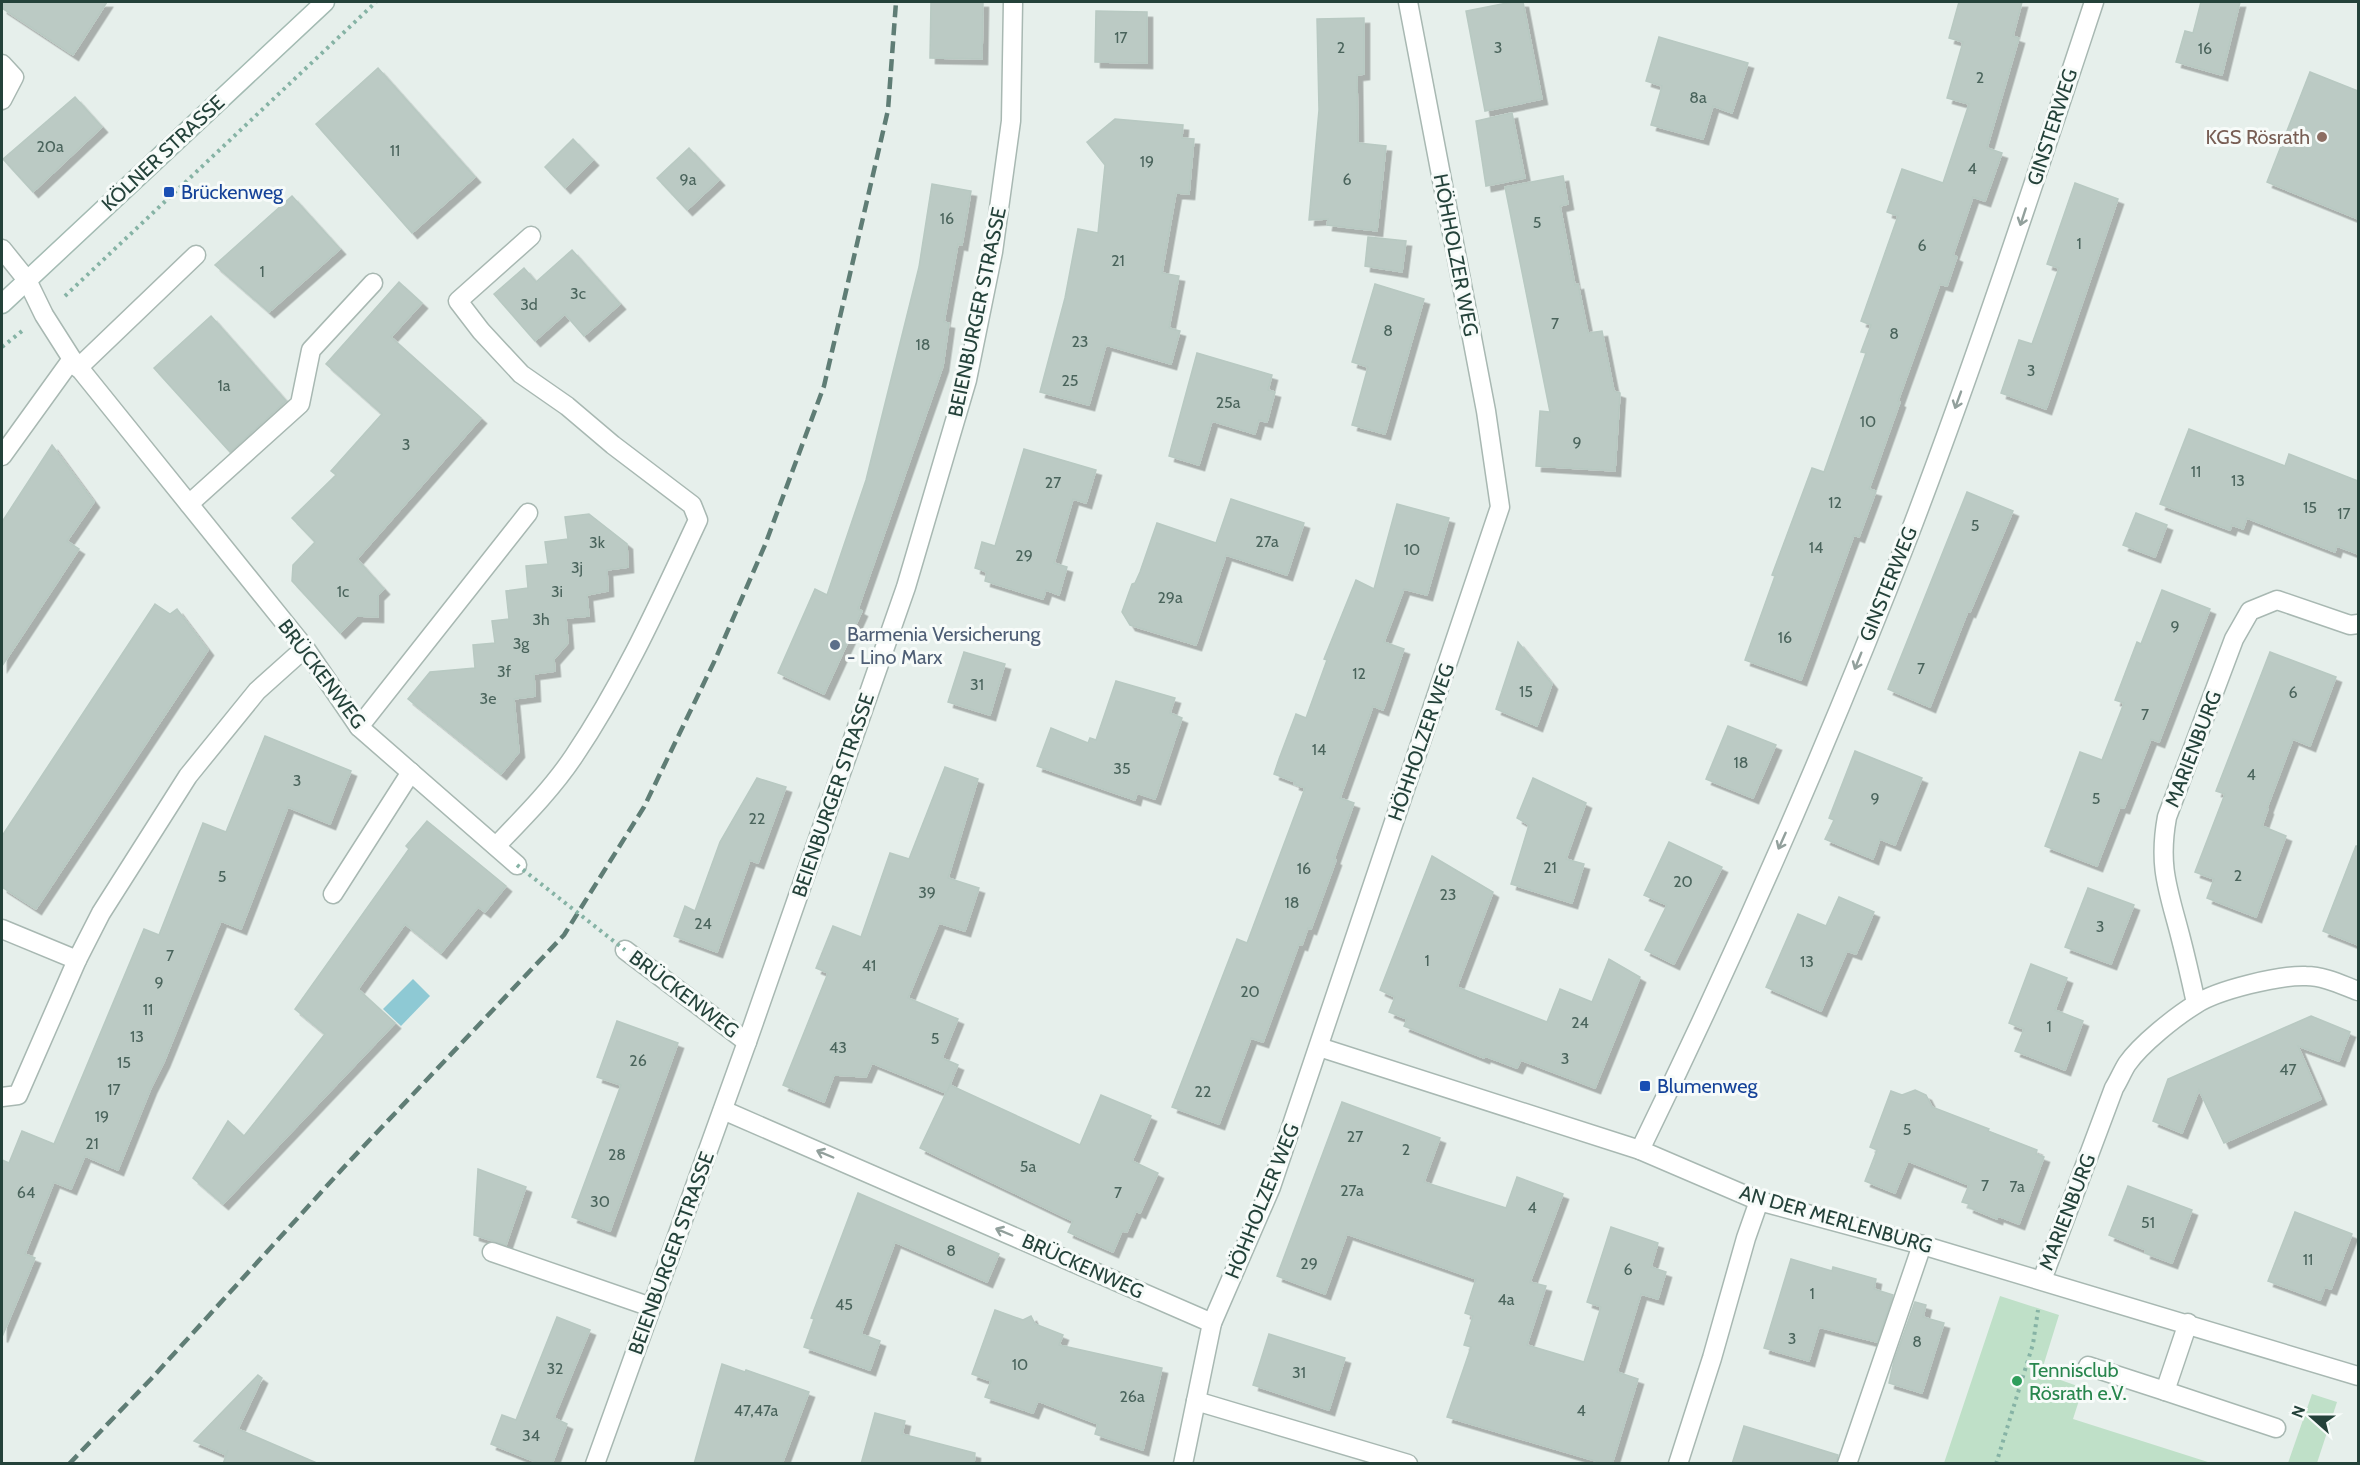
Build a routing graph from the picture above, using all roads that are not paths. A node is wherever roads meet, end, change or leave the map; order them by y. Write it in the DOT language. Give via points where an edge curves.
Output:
graph roads {
  1 [pos="325,2"];
  2 [pos="1013,2"];
  3 [pos="1408,2"];
  4 [pos="2094,2"];
  5 [pos="2,64"];
  6 [pos="2,100"];
  7 [pos="531,236"];
  8 [pos="2,249"];
  9 [pos="196,255"];
  10 [pos="27,280"];
  11 [pos="373,283"];
  12 [pos="2,304"];
  13 [pos="75,364"];
  14 [pos="2,456"];
  15 [pos="189,504"];
  16 [pos="528,513"];
  17 [pos="2358,624"];
  18 [pos="305,648"];
  19 [pos="359,727"];
  20 [pos="411,772"];
  21 [pos="496,846"];
  22 [pos="517,865"];
  23 [pos="333,894"];
  24 [pos="2,929"];
  25 [pos="625,950"];
  26 [pos="77,960"];
  27 [pos="2358,991"];
  28 [pos="2196,1003"];
  29 [pos="747,1042"];
  30 [pos="1319,1047"];
  31 [pos="2,1097"];
  32 [pos="723,1110"];
  33 [pos="1640,1150"];
  34 [pos="1759,1201"];
  35 [pos="1922,1245"];
  36 [pos="492,1252"];
  37 [pos="2042,1280"];
  38 [pos="651,1307"];
  39 [pos="1212,1323"];
  40 [pos="2188,1323"];
  41 [pos="2088,1366"];
  42 [pos="2358,1376"];
  43 [pos="2165,1391"];
  44 [pos="1196,1401"];
  45 [pos="2276,1428"];
  46 [pos="595,1464"];
  47 [pos="1183,1464"];
  48 [pos="1408,1464"];
  49 [pos="1678,1464"];
  50 [pos="1847,1464"];
  1 -- 10 [label="street, KÖLNER STRASSE"];
  2 -- 29 [label="street, BEIENBURGER STRASSE" via="1011,122 993,252 966,380 906,587"];
  3 -- 30 [label="street, HÖHHOLZER WEG" via="1486,411 1500,507"];
  4 -- 33 [label="street, GINSTERWEG, one-way" via="2004,272 1909,535 1803,793"];
  5 -- 6 [label="street" via="14,77"];
  7 -- 21 [label="street" via="458,301 521,374 692,504 698,520 635,655 574,757"];
  8 -- 10 [label="street, BRÜCKENWEG"];
  9 -- 13 [label="street"];
  10 -- 12 [label="street, KÖLNER STRASSE"];
  10 -- 13 [label="street, BRÜCKENWEG"];
  11 -- 15 [label="street" via="311,350 300,404"];
  13 -- 14 [label="street"];
  13 -- 15 [label="street, BRÜCKENWEG"];
  15 -- 18 [label="street, BRÜCKENWEG"];
  16 -- 19 [label="street"];
  17 -- 28 [label="street, MARIENBURG" via="2350,625 2277,600 2250,611 2234,639 2167,817 2162,841 2169,902"];
  18 -- 19 [label="street, BRÜCKENWEG"];
  18 -- 26 [label="street" via="257,691 188,776 101,913"];
  19 -- 20 [label="street, BRÜCKENWEG"];
  20 -- 21 [label="street, BRÜCKENWEG"];
  20 -- 23 [label="street"];
  21 -- 22 [label="street, BRÜCKENWEG"];
  24 -- 26 [label="street"];
  25 -- 29 [label="street, BRÜCKENWEG"];
  26 -- 31 [label="street" via="18,1095"];
  27 -- 28 [label="street, MARIENBURG" via="2307,976 2243,986"];
  28 -- 37 [label="street, MARIENBURG" via="2145,1043 2127,1064 2114,1088"];
  29 -- 32 [label="street, BEIENBURGER STRASSE"];
  30 -- 33 [label="street, AN DER MERLENBURG"];
  30 -- 39 [label="street, HÖHHOLZER WEG" via="1271,1188"];
  32 -- 38 [label="street, BEIENBURGER STRASSE"];
  39 -- 32 [label="street, BRÜCKENWEG, one-way"];
  33 -- 34 [label="street, AN DER MERLENBURG"];
  34 -- 35 [label="street, AN DER MERLENBURG"];
  34 -- 49 [label="street"];
  35 -- 37 [label="street, AN DER MERLENBURG"];
  35 -- 50 [label="street"];
  36 -- 38 [label="street"];
  37 -- 40 [label="street, AN DER MERLENBURG"];
  38 -- 46 [label="street, BEIENBURGER STRASSE"];
  39 -- 44 [label="street, HÖHHOLZER WEG"];
  40 -- 42 [label="street, AN DER MERLENBURG"];
  40 -- 43 [label="street"];
  41 -- 43 [label="street"];
  43 -- 45 [label="street"];
  44 -- 47 [label="street, HÖHHOLZER WEG"];
  44 -- 48 [label="street"];
}
